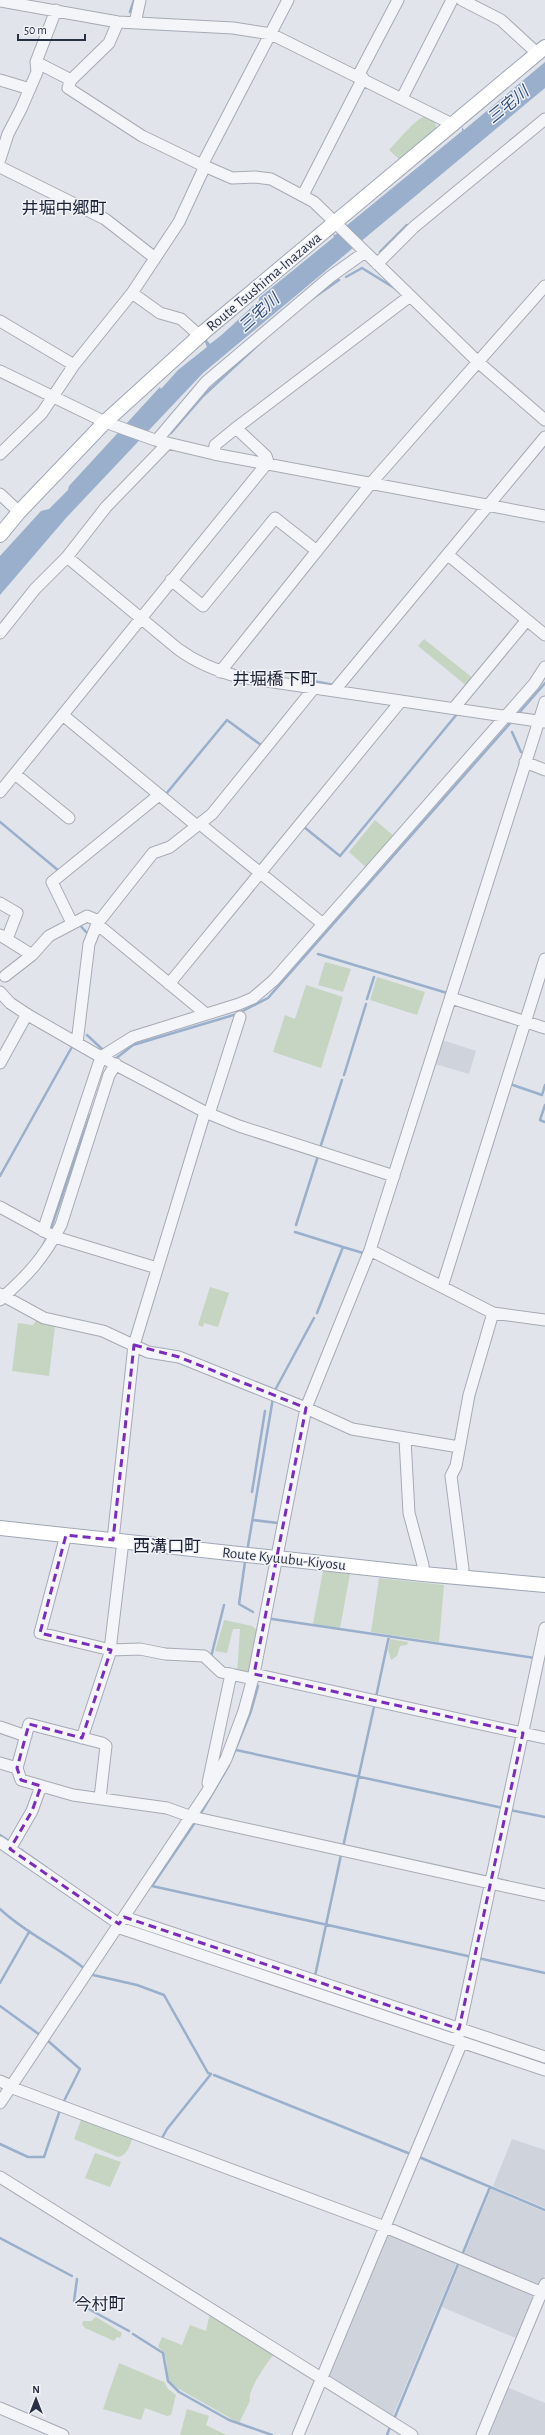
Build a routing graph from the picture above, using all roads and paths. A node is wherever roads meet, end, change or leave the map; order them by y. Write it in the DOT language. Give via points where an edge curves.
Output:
graph roads {
  1 [pos="140,0"];
  2 [pos="288,0"];
  3 [pos="398,0"];
  4 [pos="452,0"];
  5 [pos="462,0"];
  6 [pos="0,1"];
  7 [pos="55,7"];
  8 [pos="118,22"];
  9 [pos="135,23"];
  10 [pos="271,34"];
  11 [pos="541,51"];
  12 [pos="36,62"];
  13 [pos="360,77"];
  14 [pos="0,80"];
  15 [pos="71,80"];
  16 [pos="30,89"];
  17 [pos="402,98"];
  18 [pos="545,119"];
  19 [pos="454,125"];
  20 [pos="0,159"];
  21 [pos="204,166"];
  22 [pos="0,167"];
  23 [pos="303,195"];
  24 [pos="336,224"];
  25 [pos="362,250"];
  26 [pos="155,258"];
  27 [pos="377,264"];
  28 [pos="545,286"];
  29 [pos="132,293"];
  30 [pos="410,296"];
  31 [pos="0,321"];
  32 [pos="200,336"];
  33 [pos="478,362"];
  34 [pos="74,365"];
  35 [pos="0,371"];
  36 [pos="53,396"];
  37 [pos="545,420"];
  38 [pos="105,422"];
  39 [pos="236,428"];
  40 [pos="545,437"];
  41 [pos="160,441"];
  42 [pos="0,454"];
  43 [pos="214,454"];
  44 [pos="268,462"];
  45 [pos="372,482"];
  46 [pos="0,494"];
  47 [pos="492,506"];
  48 [pos="19,512"];
  49 [pos="545,516"];
  50 [pos="0,535"];
  51 [pos="317,551"];
  52 [pos="67,557"];
  53 [pos="453,559"];
  54 [pos="171,580"];
  55 [pos="414,600"];
  56 [pos="140,619"];
  57 [pos="527,620"];
  58 [pos="0,633"];
  59 [pos="545,636"];
  60 [pos="545,667"];
  61 [pos="220,672"];
  62 [pos="314,688"];
  63 [pos="338,691"];
  64 [pos="401,700"];
  65 [pos="545,702"];
  66 [pos="454,708"];
  67 [pos="64,716"];
  68 [pos="512,717"];
  69 [pos="541,721"];
  70 [pos="525,762"];
  71 [pos="545,770"];
  72 [pos="15,774"];
  73 [pos="0,792"];
  74 [pos="159,795"];
  75 [pos="69,818"];
  76 [pos="198,825"];
  77 [pos="261,874"];
  78 [pos="0,905"];
  79 [pos="72,923"];
  80 [pos="98,923"];
  81 [pos="323,924"];
  82 [pos="4,937"];
  83 [pos="32,954"];
  84 [pos="545,959"];
  85 [pos="2,978"];
  86 [pos="169,984"];
  87 [pos="0,992"];
  88 [pos="451,998"];
  89 [pos="27,1014"];
  90 [pos="206,1014"];
  91 [pos="240,1017"];
  92 [pos="525,1022"];
  93 [pos="545,1028"];
  94 [pos="77,1043"];
  95 [pos="110,1061"];
  96 [pos="0,1063"];
  97 [pos="207,1113"];
  98 [pos="394,1176"];
  99 [pos="0,1207"];
  100 [pos="49,1234"];
  101 [pos="370,1250"];
  102 [pos="157,1268"];
  103 [pos="442,1287"];
  104 [pos="1,1296"];
  105 [pos="493,1313"];
  106 [pos="545,1320"];
  107 [pos="134,1345"];
  108 [pos="306,1408"];
  109 [pos="405,1439"];
  110 [pos="459,1447"];
  111 [pos="0,1528"];
  112 [pos="66,1535"];
  113 [pos="118,1541"];
  114 [pos="277,1558"];
  115 [pos="423,1574"];
  116 [pos="462,1578"];
  117 [pos="545,1585"];
  118 [pos="545,1628"];
  119 [pos="110,1650"];
  120 [pos="231,1674"];
  121 [pos="254,1677"];
  122 [pos="0,1727"];
  123 [pos="523,1733"];
  124 [pos="26,1736"];
  125 [pos="82,1738"];
  126 [pos="545,1738"];
  127 [pos="0,1762"];
  128 [pos="18,1768"];
  129 [pos="41,1786"];
  130 [pos="207,1792"];
  131 [pos="100,1798"];
  132 [pos="192,1817"];
  133 [pos="0,1842"];
  134 [pos="10,1849"];
  135 [pos="491,1883"];
  136 [pos="545,1895"];
  137 [pos="120,1923"];
  138 [pos="459,2029"];
  139 [pos="460,2041"];
  140 [pos="545,2057"];
  141 [pos="545,2070"];
  142 [pos="0,2081"];
  143 [pos="11,2087"];
  144 [pos="0,2103"];
  145 [pos="0,2177"];
  146 [pos="385,2227"];
  147 [pos="544,2290"];
  148 [pos="321,2379"];
  149 [pos="0,2408"];
  150 [pos="63,2435"];
  151 [pos="298,2435"];
  152 [pos="412,2435"];
  153 [pos="482,2435"];
  1 -- 9 [label="street"];
  2 -- 10 [label="street"];
  3 -- 13 [label="street"];
  4 -- 17 [label="street"];
  5 -- 11 [label="street" via="502,20"];
  6 -- 7 [label="street"];
  7 -- 8 [label="street"];
  7 -- 12 [label="street"];
  8 -- 9 [label="street"];
  8 -- 15 [label="street" via="109,43"];
  9 -- 10 [label="street" via="233,28"];
  10 -- 13 [label="street"];
  10 -- 21 [label="street"];
  11 -- 19 [label="main road, Route Tsushima-Inazawa"];
  12 -- 15 [label="street"];
  12 -- 16 [label="street" via="37,72"];
  13 -- 17 [label="street"];
  13 -- 23 [label="street"];
  14 -- 16 [label="street"];
  15 -- 21 [label="street" via="68,88 88,103 142,136"];
  16 -- 20 [label="street" via="8,134"];
  17 -- 19 [label="street"];
  18 -- 27 [label="street" via="414,227"];
  19 -- 24 [label="main road, Route Tsushima-Inazawa"];
  21 -- 23 [label="street" via="232,178 255,177 271,180"];
  21 -- 26 [label="street" via="179,222"];
  22 -- 26 [label="street" via="105,219"];
  23 -- 24 [label="street" via="314,202"];
  24 -- 25 [label="street"];
  24 -- 32 [label="main road, Route Tsushima-Inazawa"];
  25 -- 27 [label="street"];
  25 -- 41 [label="street" via="206,382"];
  26 -- 29 [label="street"];
  27 -- 30 [label="street"];
  28 -- 33 [label="street"];
  29 -- 32 [label="street" via="160,313 181,319"];
  29 -- 34 [label="street"];
  30 -- 33 [label="street"];
  30 -- 39 [label="street"];
  31 -- 34 [label="street"];
  32 -- 38 [label="main road, Route Tsushima-Inazawa"];
  33 -- 37 [label="street"];
  33 -- 45 [label="street"];
  34 -- 36 [label="street"];
  35 -- 36 [label="street"];
  36 -- 38 [label="street"];
  36 -- 42 [label="street" via="42,412"];
  38 -- 41 [label="street"];
  38 -- 48 [label="main road, Route Tsushima-Inazawa"];
  39 -- 43 [label="street" via="215,445"];
  39 -- 44 [label="street" via="266,456"];
  40 -- 47 [label="street"];
  41 -- 43 [label="street"];
  41 -- 52 [label="street"];
  43 -- 44 [label="street"];
  44 -- 45 [label="street"];
  44 -- 54 [label="street"];
  45 -- 47 [label="street"];
  45 -- 51 [label="street"];
  46 -- 48 [label="street"];
  47 -- 49 [label="street"];
  47 -- 53 [label="street"];
  47 -- 55 [label="street"];
  48 -- 50 [label="main road, Route Tsushima-Inazawa"];
  51 -- 54 [label="street" via="275,518 203,606"];
  51 -- 61 [label="street"];
  52 -- 56 [label="street"];
  52 -- 58 [label="street" via="34,590"];
  53 -- 55 [label="street"];
  53 -- 57 [label="street"];
  54 -- 56 [label="street"];
  55 -- 63 [label="street"];
  56 -- 61 [label="street" via="189,657"];
  56 -- 67 [label="street"];
  57 -- 59 [label="street"];
  57 -- 66 [label="street"];
  60 -- 68 [label="street"];
  61 -- 62 [label="street"];
  62 -- 63 [label="street"];
  62 -- 76 [label="street" via="212,814"];
  63 -- 64 [label="street"];
  64 -- 66 [label="street"];
  64 -- 77 [label="street"];
  65 -- 69 [label="street"];
  66 -- 68 [label="street"];
  67 -- 72 [label="street"];
  67 -- 74 [label="street"];
  68 -- 69 [label="street"];
  68 -- 81 [label="street"];
  69 -- 70 [label="street"];
  70 -- 71 [label="street"];
  70 -- 88 [label="street"];
  72 -- 73 [label="street"];
  72 -- 75 [label="street"];
  74 -- 76 [label="street"];
  74 -- 79 [label="street" via="52,882"];
  76 -- 77 [label="street"];
  76 -- 80 [label="street" via="170,847 153,853"];
  77 -- 81 [label="street"];
  77 -- 86 [label="street"];
  78 -- 82 [label="street" via="17,912"];
  79 -- 80 [label="street" via="87,916"];
  79 -- 83 [label="street" via="48,936"];
  80 -- 86 [label="street"];
  80 -- 94 [label="street" via="89,944"];
  81 -- 90 [label="street" via="274,980 253,998"];
  82 -- 83 [label="street"];
  83 -- 85 [label="street"];
  84 -- 92 [label="street"];
  86 -- 90 [label="street"];
  87 -- 89 [label="street" via="10,1003"];
  88 -- 92 [label="street"];
  88 -- 98 [label="street"];
  89 -- 94 [label="street"];
  89 -- 96 [label="street"];
  90 -- 95 [label="street" via="133,1037"];
  91 -- 97 [label="street"];
  92 -- 93 [label="street"];
  92 -- 103 [label="street"];
  94 -- 95 [label="street"];
  95 -- 97 [label="street"];
  95 -- 100 [label="street"];
  95 -- 100 [label="street" via="110,1075 61,1225"];
  97 -- 98 [label="street"];
  97 -- 102 [label="street"];
  98 -- 101 [label="street"];
  99 -- 100 [label="street"];
  100 -- 102 [label="street"];
  100 -- 104 [label="street" via="30,1273"];
  101 -- 103 [label="street"];
  101 -- 108 [label="street"];
  102 -- 107 [label="street"];
  103 -- 105 [label="street"];
  104 -- 107 [label="street" via="44,1318 103,1331"];
  105 -- 106 [label="street"];
  105 -- 110 [label="street" via="469,1395"];
  107 -- 108 [label="street" via="148,1352 179,1357"];
  107 -- 113 [label="street"];
  108 -- 109 [label="street" via="352,1429"];
  108 -- 114 [label="street"];
  109 -- 110 [label="street"];
  109 -- 115 [label="street" via="409,1512"];
  110 -- 116 [label="street" via="456,1466 451,1476"];
  111 -- 112 [label="main road, Route Kyuubu-Kiyosu"];
  112 -- 113 [label="main road, Route Kyuubu-Kiyosu"];
  112 -- 119 [label="street" via="40,1633"];
  113 -- 114 [label="main road, Route Kyuubu-Kiyosu"];
  113 -- 119 [label="street"];
  114 -- 115 [label="main road, Route Kyuubu-Kiyosu"];
  114 -- 121 [label="street"];
  115 -- 116 [label="main road, Route Kyuubu-Kiyosu"];
  116 -- 117 [label="main road, Route Kyuubu-Kiyosu"];
  118 -- 123 [label="street"];
  119 -- 120 [label="street" via="140,1649 165,1654 204,1656 221,1672"];
  119 -- 125 [label="street"];
  120 -- 121 [label="street"];
  120 -- 130 [label="street"];
  121 -- 123 [label="street"];
  121 -- 130 [label="street" via="226,1758"];
  122 -- 124 [label="street"];
  123 -- 126 [label="street"];
  123 -- 135 [label="street"];
  124 -- 125 [label="street" via="29,1724"];
  124 -- 128 [label="street"];
  125 -- 131 [label="street" via="106,1746"];
  127 -- 128 [label="street"];
  128 -- 129 [label="street" via="21,1780"];
  129 -- 131 [label="street" via="91,1799"];
  129 -- 134 [label="street" via="32,1812"];
  130 -- 132 [label="street"];
  131 -- 132 [label="street" via="167,1808"];
  132 -- 135 [label="street"];
  132 -- 137 [label="street"];
  133 -- 134 [label="street"];
  134 -- 137 [label="street"];
  135 -- 136 [label="street"];
  135 -- 138 [label="street"];
  137 -- 138 [label="street"];
  137 -- 139 [label="street"];
  137 -- 143 [label="street"];
  138 -- 139 [label="street"];
  138 -- 140 [label="street"];
  139 -- 141 [label="street"];
  139 -- 146 [label="street"];
  142 -- 143 [label="street"];
  143 -- 144 [label="street"];
  143 -- 146 [label="street"];
  145 -- 148 [label="street"];
  146 -- 147 [label="street"];
  146 -- 148 [label="street"];
  147 -- 153 [label="street"];
  148 -- 151 [label="street"];
  148 -- 152 [label="street"];
  149 -- 150 [label="street"];
}
